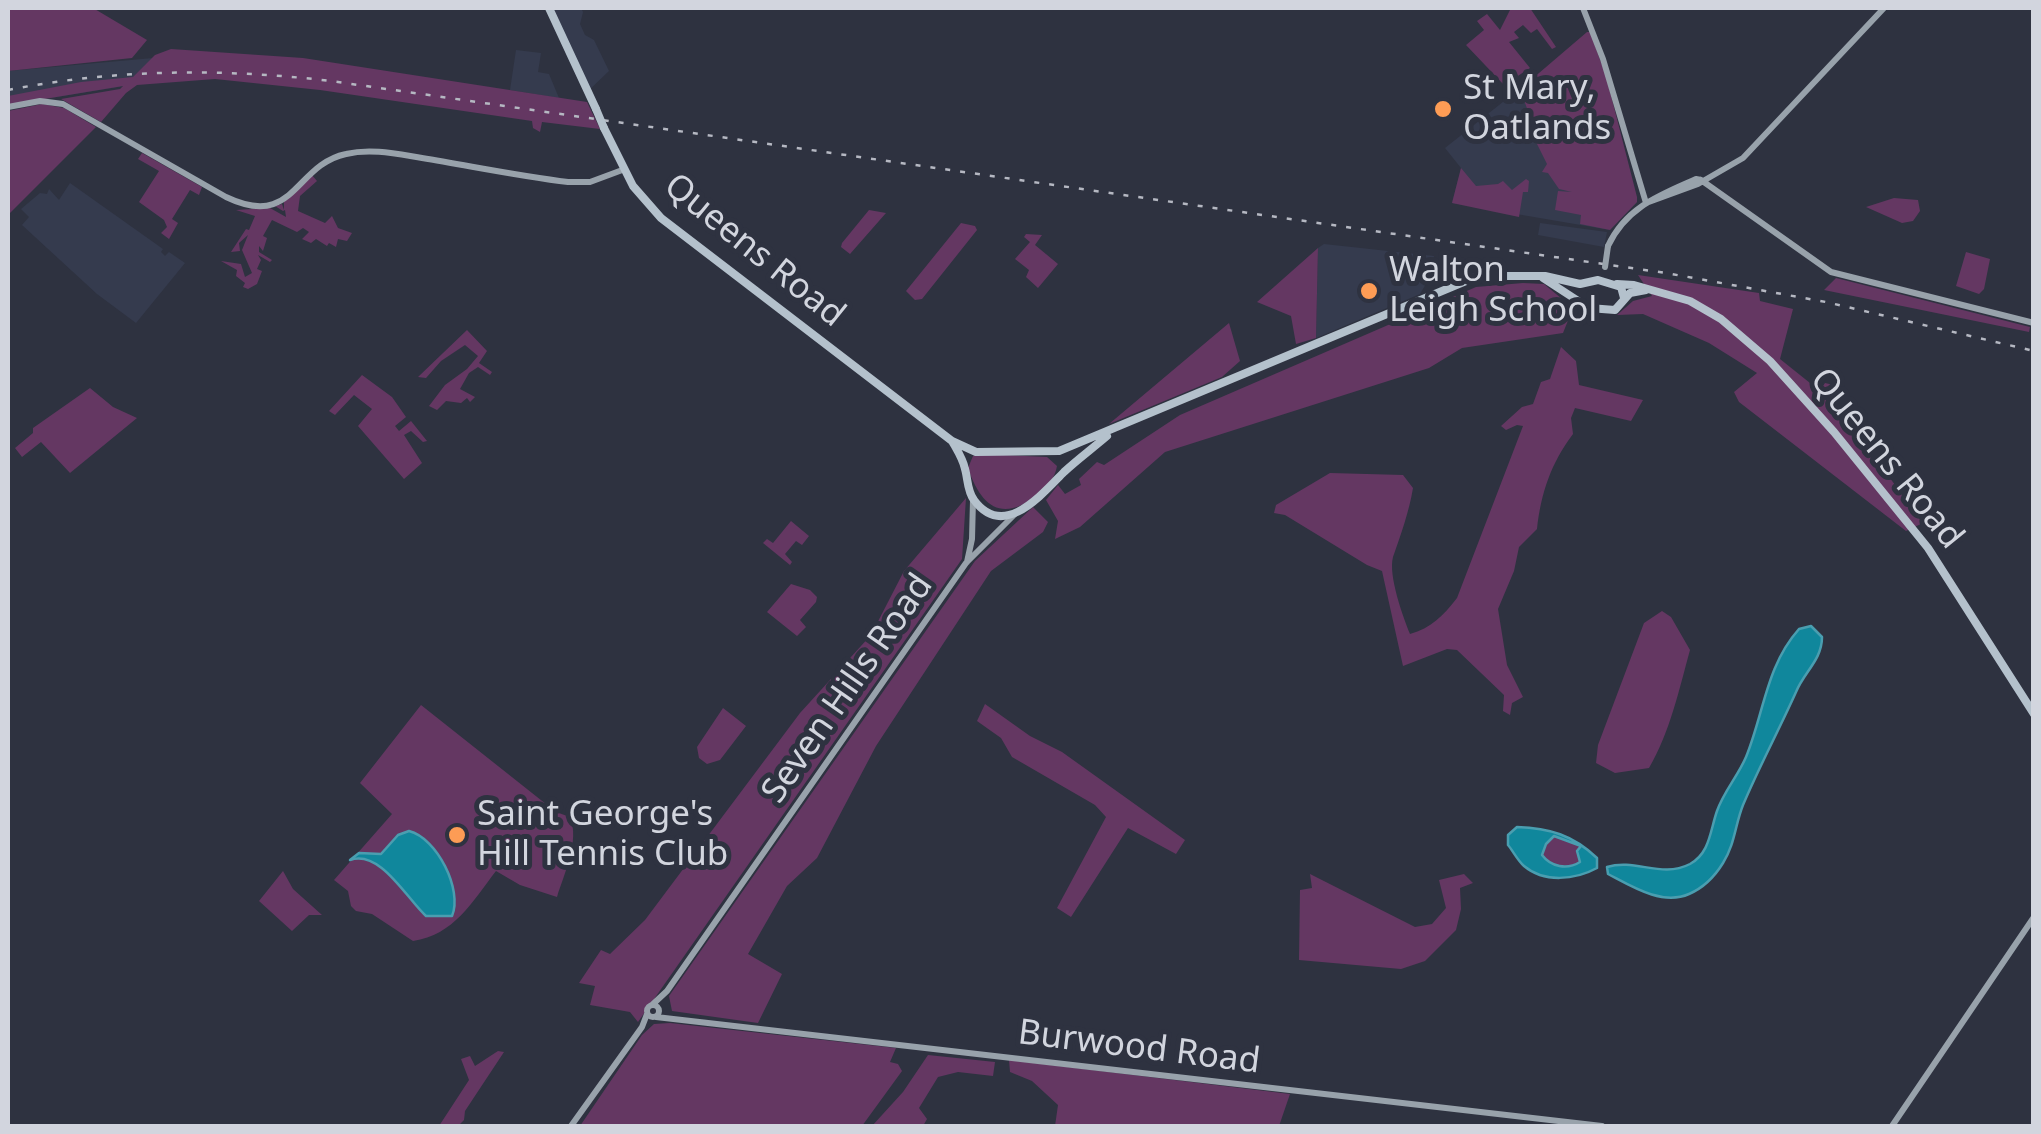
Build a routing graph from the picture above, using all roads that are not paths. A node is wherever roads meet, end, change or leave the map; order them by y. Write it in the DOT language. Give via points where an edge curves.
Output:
graph roads {
  1 [pos="549,8"];
  2 [pos="1582,8"];
  3 [pos="1884,8"];
  4 [pos="8,107"];
  5 [pos="624,169"];
  6 [pos="1701,180"];
  7 [pos="1646,203"];
  8 [pos="1605,268"];
  9 [pos="1538,276"];
  10 [pos="1592,280"];
  11 [pos="1614,283"];
  12 [pos="1580,284"];
  13 [pos="1650,290"];
  14 [pos="1624,298"];
  15 [pos="1576,299"];
  16 [pos="2034,323"];
  17 [pos="952,441"];
  18 [pos="1092,443"];
  19 [pos="976,452"];
  20 [pos="1046,453"];
  21 [pos="965,466"];
  22 [pos="1058,479"];
  23 [pos="972,497"];
  24 [pos="1015,514"];
  25 [pos="966,563"];
  26 [pos="2034,714"];
  27 [pos="2034,917"];
  28 [pos="655,1012"];
  29 [pos="571,1126"];
  30 [pos="1602,1126"];
  31 [pos="1892,1126"];
  1 -- 5 [label="main road, Queens Road, bridge"];
  2 -- 7 [label="main road"];
  3 -- 6 [label="main road" via="1743,158"];
  4 -- 5 [label="main road" via="63,104 252,206 290,197 320,164 353,152 580,183"];
  5 -- 17 [label="main road, Queens Road" via="649,206 692,245"];
  6 -- 7 [label="main road"];
  6 -- 16 [label="main road" via="1832,272"];
  7 -- 8 [label="main road, bridge" via="1608,246"];
  8 -- 10 [label="main road"];
  8 -- 11 [label="main road"];
  9 -- 12 [label="main road"];
  9 -- 15 [label="main road"];
  9 -- 18 [label="main road" via="1488,274 1461,282"];
  10 -- 11 [label="main road, Queens Road"];
  10 -- 12 [label="main road"];
  11 -- 13 [label="main road, Queens Road"];
  11 -- 14 [label="main road"];
  12 -- 15 [label="main road"];
  13 -- 14 [label="main road"];
  13 -- 26 [label="main road, Queens Road" via="1715,314 1778,370 1928,548"];
  14 -- 15 [label="main road" via="1617,308 1600,311"];
  17 -- 19 [label="main road"];
  17 -- 21 [label="main road"];
  18 -- 20 [label="main road"];
  18 -- 22 [label="main road"];
  19 -- 20 [label="main road"];
  19 -- 21 [label="main road"];
  20 -- 22 [label="main road" via="1060,463"];
  21 -- 23 [label="main road"];
  22 -- 24 [label="main road"];
  23 -- 24 [label="main road" via="987,510"];
  23 -- 25 [label="main road, Seven Hills Road"];
  24 -- 25 [label="main road, Seven Hills Road"];
  25 -- 28 [label="main road, Seven Hills Road"];
  27 -- 31 [label="main road"];
  28 -- 29 [label="main road"];
  28 -- 30 [label="main road, Burwood Road"];
}
